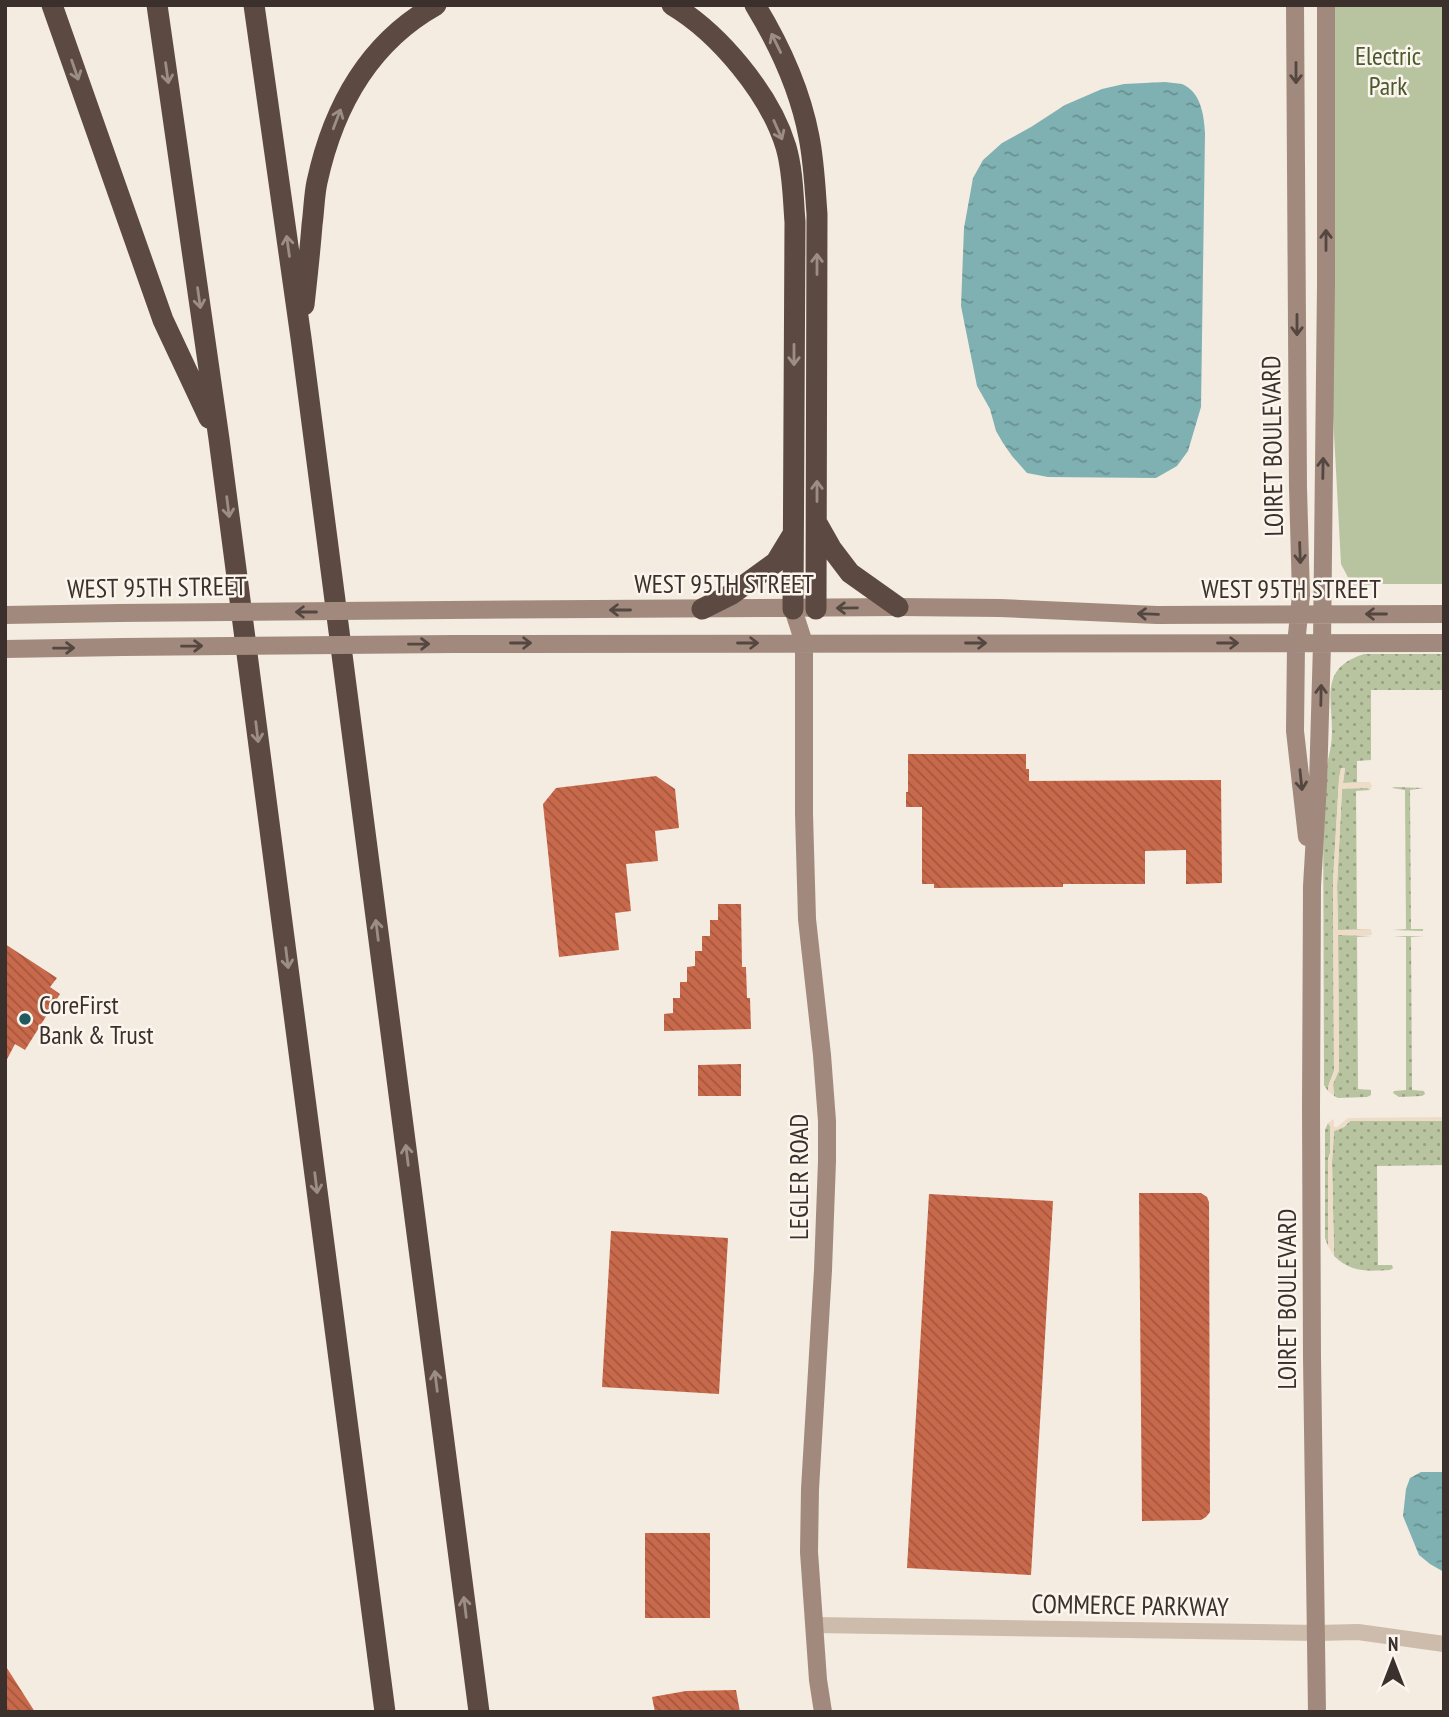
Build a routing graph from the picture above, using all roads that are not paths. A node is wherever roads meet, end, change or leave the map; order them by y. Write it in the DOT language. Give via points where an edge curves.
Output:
graph roads {
  1 [pos="52,5"];
  2 [pos="157,5"];
  3 [pos="254,5"];
  4 [pos="436,5"];
  5 [pos="672,5"];
  6 [pos="755,5"];
  7 [pos="1295,5"];
  8 [pos="1326,5"];
  9 [pos="1297,285"];
  10 [pos="1326,285"];
  11 [pos="301,338"];
  12 [pos="219,439"];
  13 [pos="817,522"];
  14 [pos="793,534"];
  15 [pos="898,607"];
  16 [pos="702,609"];
  17 [pos="793,609"];
  18 [pos="816,609"];
  19 [pos="1322,614"];
  20 [pos="1444,614"];
  21 [pos="5,615"];
  22 [pos="1298,615"];
  23 [pos="804,643"];
  24 [pos="1296,643"];
  25 [pos="1322,643"];
  26 [pos="1444,643"];
  27 [pos="5,649"];
  28 [pos="1312,886"];
  29 [pos="815,1625"];
  30 [pos="1317,1633"];
  31 [pos="1444,1644"];
  32 [pos="385,1712"];
  33 [pos="479,1712"];
  34 [pos="823,1712"];
  35 [pos="1318,1712"];
  1 -- 12 [label="highway, one-way" via="163,320"];
  2 -- 12 [label="highway, one-way"];
  11 -- 3 [label="highway, one-way"];
  11 -- 4 [label="highway, one-way" via="316,184 339,111 387,41"];
  5 -- 14 [label="highway, one-way" via="689,15 734,59 772,114 785,145 795,222"];
  13 -- 6 [label="highway, one-way" via="814,172 809,136 787,65"];
  7 -- 9 [label="street, LOIRET BOULEVARD, one-way"];
  10 -- 8 [label="street, LOIRET BOULEVARD, one-way"];
  9 -- 10 [label="street"];
  9 -- 22 [label="street, LOIRET BOULEVARD, one-way"];
  19 -- 10 [label="street, LOIRET BOULEVARD, one-way"];
  33 -- 11 [label="highway, one-way"];
  12 -- 32 [label="highway, one-way"];
  13 -- 15 [label="highway" via="850,573"];
  13 -- 18 [label="highway"];
  14 -- 16 [label="highway" via="776,562"];
  14 -- 17 [label="highway"];
  15 -- 18 [label="street, WEST 95TH STREET, one-way"];
  22 -- 15 [label="street, WEST 95TH STREET, one-way"];
  16 -- 17 [label="street, WEST 95TH STREET"];
  16 -- 21 [label="street, WEST 95TH STREET, one-way, bridge"];
  17 -- 18 [label="street, WEST 95TH STREET"];
  17 -- 23 [label="street"];
  18 -- 23 [label="street"];
  20 -- 19 [label="street, WEST 95TH STREET, one-way"];
  19 -- 22 [label="street, WEST 95TH STREET"];
  19 -- 25 [label="street, LOIRET BOULEVARD"];
  22 -- 24 [label="street, LOIRET BOULEVARD"];
  23 -- 24 [label="street, one-way"];
  27 -- 23 [label="street, one-way, bridge"];
  23 -- 29 [label="street, LEGLER ROAD" via="807,919 827,1121 810,1501 809,1575"];
  24 -- 25 [label="street"];
  24 -- 28 [label="street, LOIRET BOULEVARD, one-way" via="1295,731"];
  25 -- 26 [label="street"];
  28 -- 25 [label="street, LOIRET BOULEVARD, one-way"];
  28 -- 30 [label="street, LOIRET BOULEVARD" via="1311,1287"];
  29 -- 30 [label="street, COMMERCE PARKWAY"];
  29 -- 34 [label="street, LEGLER ROAD"];
  30 -- 31 [label="street, COMMERCE PARKWAY" via="1358,1632"];
  30 -- 35 [label="street, LOIRET BOULEVARD"];
}
